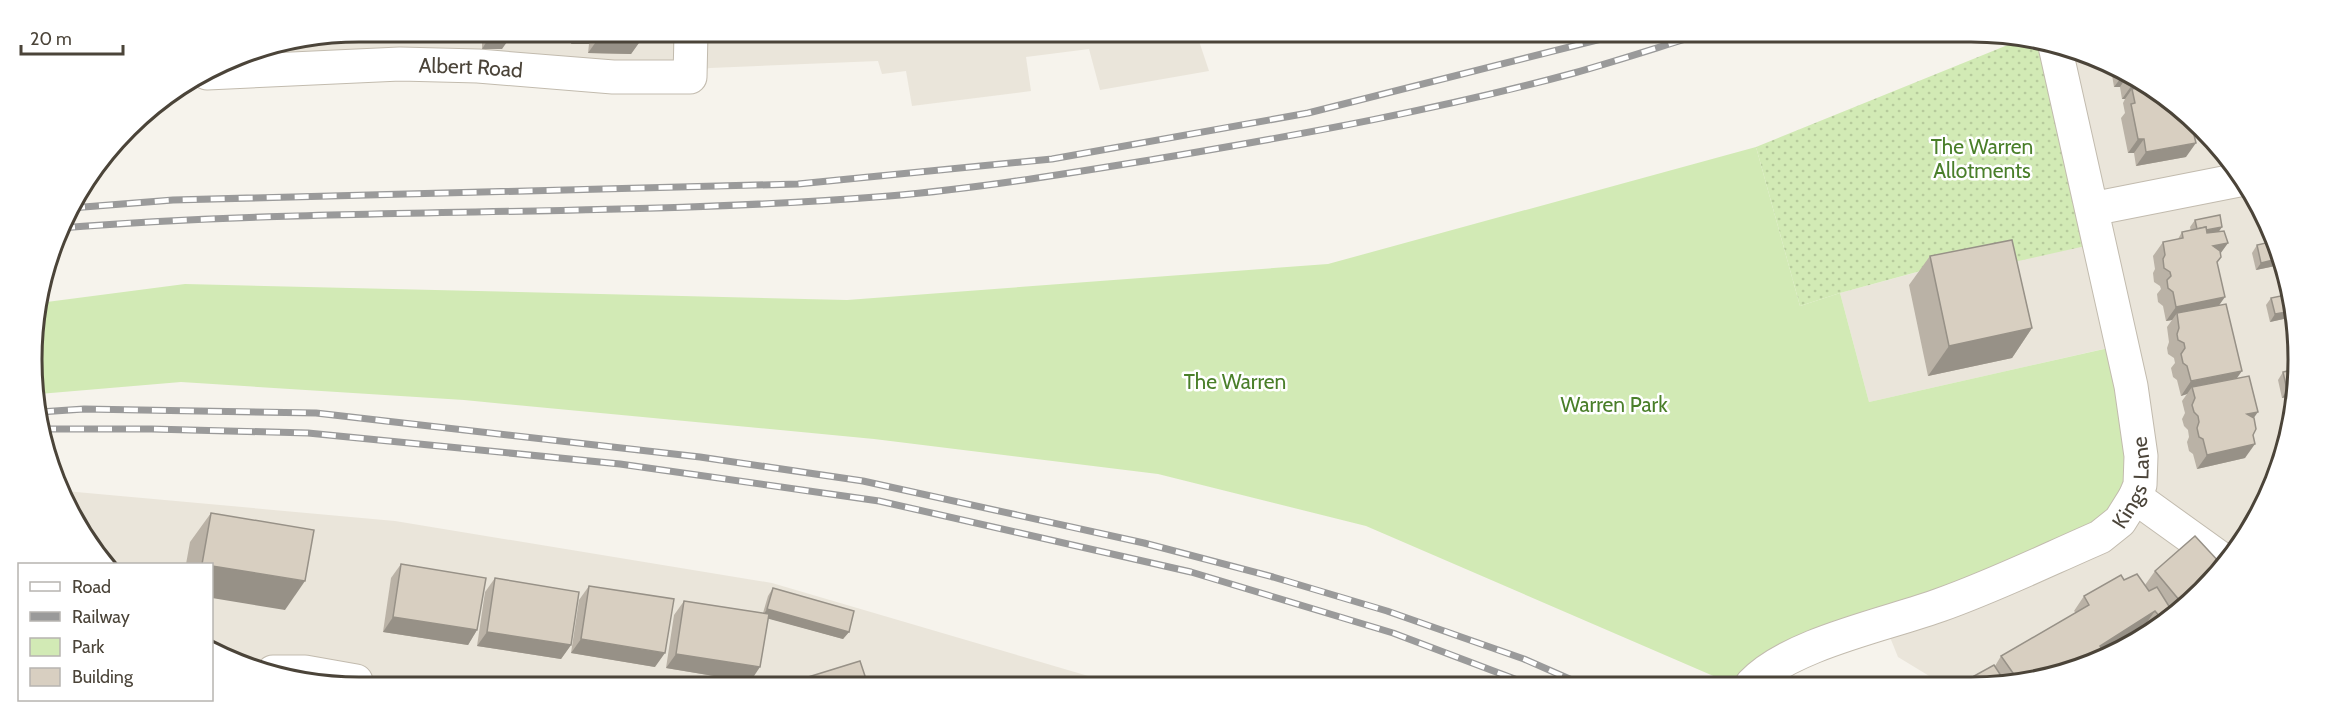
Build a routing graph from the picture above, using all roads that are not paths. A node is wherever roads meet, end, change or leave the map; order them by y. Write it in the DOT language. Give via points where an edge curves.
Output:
graph roads {
  1 [pos="691,42"];
  2 [pos="2057,54"];
  3 [pos="225,72"];
  4 [pos="2233,181"];
  5 [pos="2092,209"];
  6 [pos="2135,497"];
  7 [pos="2219,557"];
  8 [pos="1758,677"];
  1 -- 3 [label="street, Albert Road" via="690,77 614,77 400,64"];
  2 -- 5 [label="street, Kings Lane"];
  4 -- 5 [label="street"];
  5 -- 6 [label="street, Kings Lane" via="2131,386 2141,456 2140,486"];
  6 -- 7 [label="street"];
  6 -- 8 [label="street, Kings Lane" via="2120,521 2100,537 1941,605 1814,647"];
}
